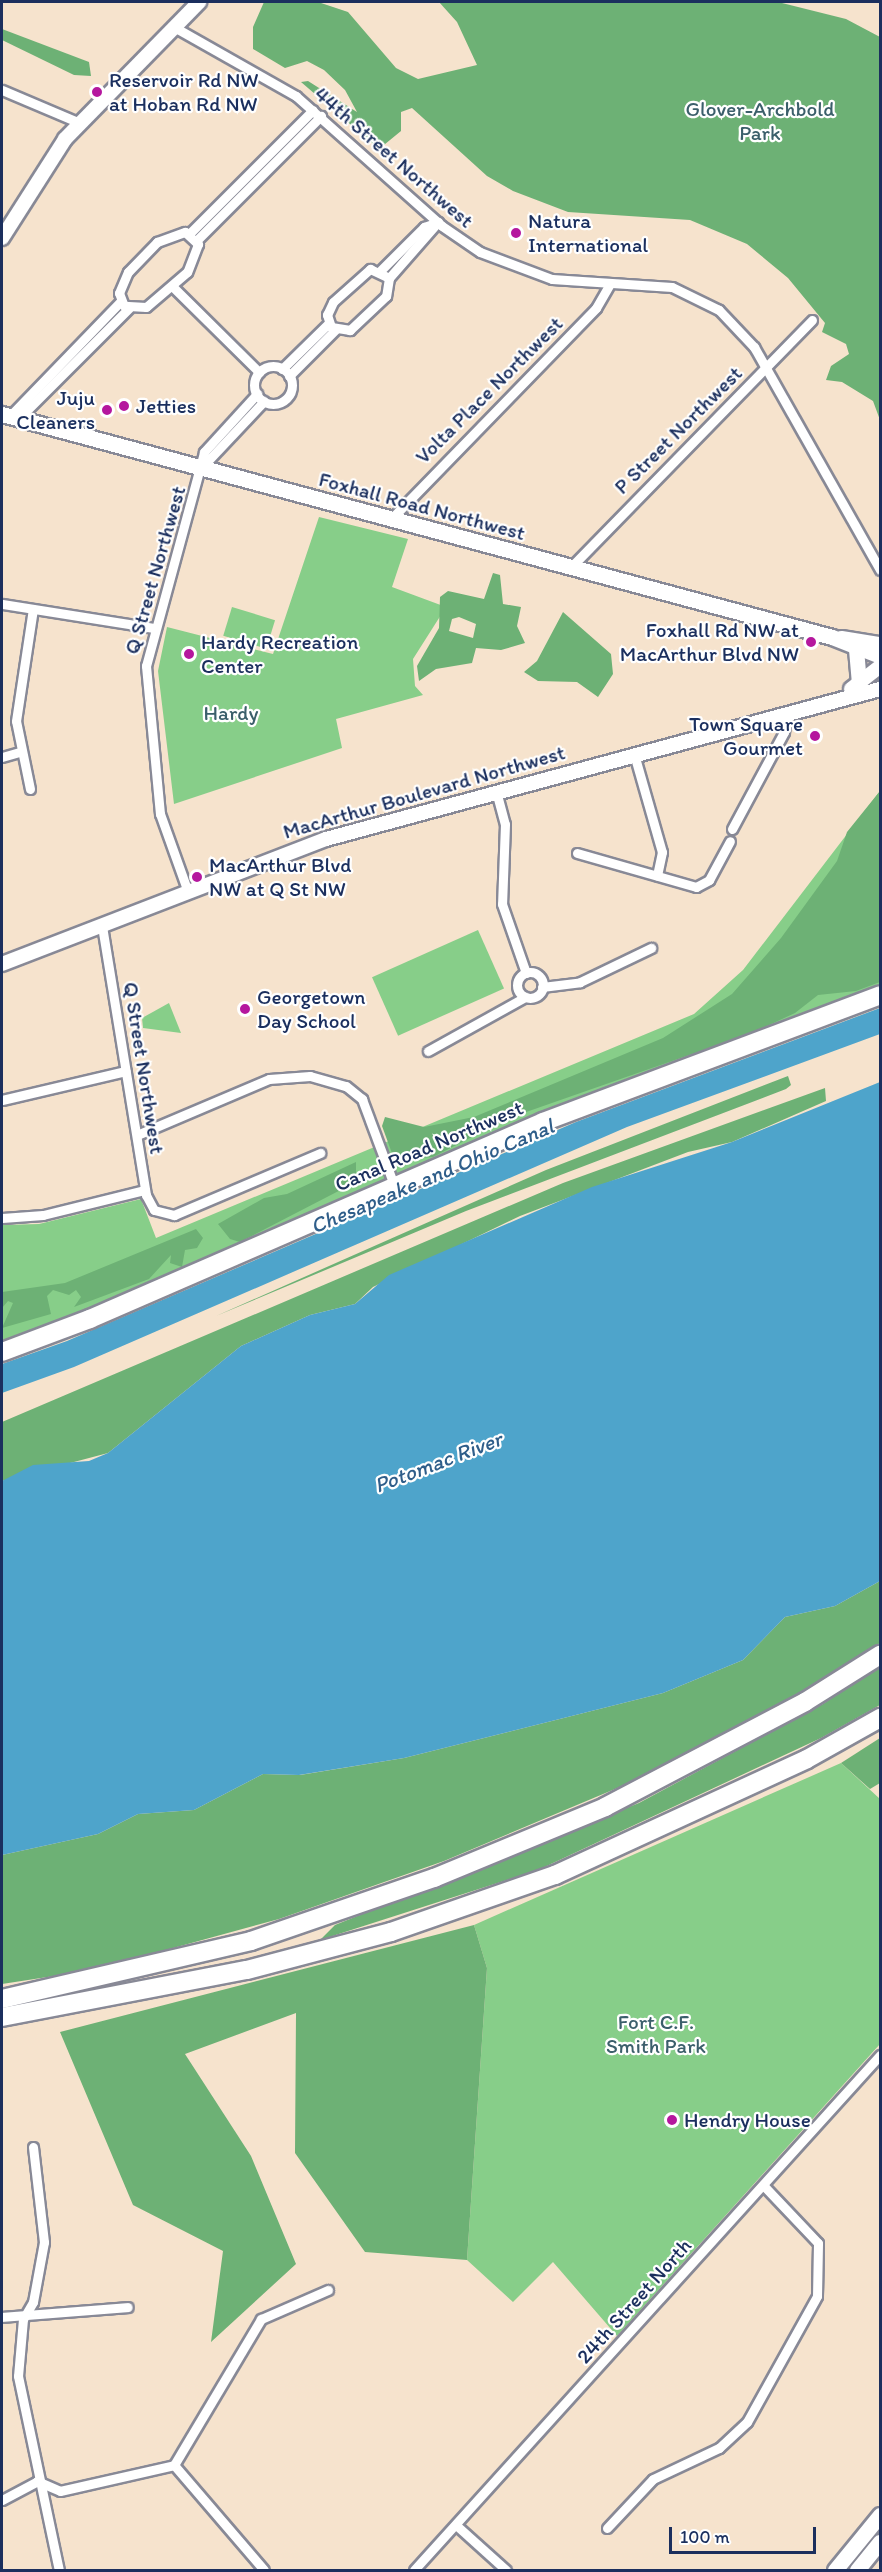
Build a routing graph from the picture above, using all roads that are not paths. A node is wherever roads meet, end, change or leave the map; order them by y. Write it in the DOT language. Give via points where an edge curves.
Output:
graph roads {
  1 [pos="199,2"];
  2 [pos="174,27"];
  3 [pos="4,91"];
  4 [pos="2,102"];
  5 [pos="317,113"];
  6 [pos="80,123"];
  7 [pos="438,222"];
  8 [pos="193,237"];
  9 [pos="2,238"];
  10 [pos="381,270"];
  11 [pos="389,278"];
  12 [pos="610,284"];
  13 [pos="174,288"];
  14 [pos="121,301"];
  15 [pos="129,308"];
  16 [pos="812,320"];
  17 [pos="332,326"];
  18 [pos="766,368"];
  19 [pos="259,372"];
  20 [pos="286,372"];
  21 [pos="260,398"];
  22 [pos="10,417"];
  23 [pos="202,468"];
  24 [pos="392,519"];
  25 [pos="571,567"];
  26 [pos="880,570"];
  27 [pos="2,604"];
  28 [pos="33,609"];
  29 [pos="154,628"];
  30 [pos="832,637"];
  31 [pos="880,644"];
  32 [pos="856,649"];
  33 [pos="880,656"];
  34 [pos="880,666"];
  35 [pos="859,683"];
  36 [pos="880,689"];
  37 [pos="834,700"];
  38 [pos="787,712"];
  39 [pos="20,752"];
  40 [pos="634,754"];
  41 [pos="2,757"];
  42 [pos="30,789"];
  43 [pos="496,791"];
  44 [pos="732,829"];
  45 [pos="730,841"];
  46 [pos="577,853"];
  47 [pos="657,875"];
  48 [pos="188,892"];
  49 [pos="102,926"];
  50 [pos="651,948"];
  51 [pos="2,964"];
  52 [pos="526,973"];
  53 [pos="542,987"];
  54 [pos="880,995"];
  55 [pos="525,997"];
  56 [pos="428,1051"];
  57 [pos="126,1071"];
  58 [pos="2,1100"];
  59 [pos="137,1135"];
  60 [pos="320,1153"];
  61 [pos="393,1185"];
  62 [pos="145,1190"];
  63 [pos="2,1218"];
  64 [pos="2,1352"];
  65 [pos="880,1655"];
  66 [pos="880,1718"];
  67 [pos="2,1999"];
  68 [pos="2,2017"];
  69 [pos="880,2055"];
  70 [pos="33,2147"];
  71 [pos="764,2186"];
  72 [pos="328,2290"];
  73 [pos="128,2307"];
  74 [pos="2,2317"];
  75 [pos="23,2319"];
  76 [pos="174,2464"];
  77 [pos="37,2481"];
  78 [pos="2,2500"];
  79 [pos="880,2515"];
  80 [pos="456,2525"];
  81 [pos="607,2528"];
  82 [pos="880,2542"];
  83 [pos="59,2571"];
  84 [pos="264,2571"];
  85 [pos="414,2571"];
  86 [pos="506,2571"];
  87 [pos="835,2571"];
  88 [pos="857,2571"];
  1 -- 2 [label="main road"];
  2 -- 5 [label="street, 44th Street Northwest" via="249,64"];
  2 -- 6 [label="main road"];
  3 -- 4 [label="street"];
  3 -- 6 [label="street"];
  5 -- 7 [label="street, 44th Street Northwest"];
  5 -- 8 [label="street"];
  6 -- 9 [label="main road"];
  7 -- 10 [label="street, Q Street Northwest" via="424,227"];
  7 -- 11 [label="street, Q Street Northwest"];
  7 -- 12 [label="street, 44th Street Northwest" via="472,248 519,270 560,281"];
  8 -- 13 [label="street" via="196,258"];
  8 -- 14 [label="street" via="170,235 143,255 121,285"];
  10 -- 11 [label="street"];
  10 -- 17 [label="street, Q Street Northwest" via="363,272 333,302"];
  11 -- 17 [label="street, Q Street Northwest" via="386,296 356,326"];
  12 -- 18 [label="street, 44th Street Northwest" via="662,285 704,300 739,328"];
  12 -- 24 [label="street, Volta Place Northwest" via="596,308"];
  13 -- 15 [label="street" via="146,307"];
  13 -- 19 [label="street"];
  14 -- 15 [label="street"];
  14 -- 22 [label="street"];
  15 -- 22 [label="street"];
  16 -- 18 [label="street, P Street Northwest"];
  17 -- 20 [label="street, Q Street Northwest"];
  18 -- 25 [label="street, P Street Northwest"];
  18 -- 26 [label="street, 44th Street Northwest"];
  19 -- 20 [label="street" via="268,366"];
  19 -- 21 [label="street"];
  20 -- 21 [label="street, Q Street Northwest" via="286,398"];
  21 -- 23 [label="street, Q Street Northwest"];
  22 -- 23 [label="main road, Foxhall Road Northwest"];
  23 -- 24 [label="main road, Foxhall Road Northwest"];
  23 -- 29 [label="street, Q Street Northwest"];
  24 -- 25 [label="main road, Foxhall Road Northwest"];
  25 -- 30 [label="main road, Foxhall Road Northwest"];
  27 -- 28 [label="street"];
  28 -- 29 [label="street"];
  28 -- 39 [label="street" via="17,700"];
  29 -- 48 [label="street, Q Street Northwest" via="145,678 159,806"];
  30 -- 31 [label="main road, Foxhall Road Northwest"];
  30 -- 32 [label="main road, Foxhall Road Northwest"];
  32 -- 33 [label="main road, Foxhall Road Northwest"];
  32 -- 35 [label="main road"];
  34 -- 35 [label="main road, MacArthur Boulevard Northwest"];
  35 -- 37 [label="main road, MacArthur Boulevard Northwest"];
  36 -- 37 [label="main road, MacArthur Boulevard Northwest"];
  37 -- 38 [label="main road, MacArthur Boulevard Northwest"];
  38 -- 40 [label="main road, MacArthur Boulevard Northwest"];
  38 -- 44 [label="street" via="784,732"];
  39 -- 41 [label="street"];
  39 -- 42 [label="street"];
  40 -- 43 [label="main road, MacArthur Boulevard Northwest"];
  40 -- 47 [label="street" via="662,852"];
  43 -- 48 [label="main road, MacArthur Boulevard Northwest" via="326,839"];
  43 -- 52 [label="street" via="505,824 502,904"];
  45 -- 47 [label="street" via="709,880 696,887"];
  46 -- 47 [label="street"];
  48 -- 49 [label="main road, MacArthur Boulevard Northwest"];
  49 -- 51 [label="main road, MacArthur Boulevard Northwest"];
  49 -- 57 [label="street, Q Street Northwest"];
  50 -- 53 [label="street" via="580,982"];
  52 -- 53 [label="street" via="540,977"];
  52 -- 55 [label="street" via="517,986"];
  53 -- 55 [label="street" via="536,996"];
  54 -- 61 [label="highway, Canal Road Northwest" via="597,1100"];
  55 -- 56 [label="street"];
  57 -- 58 [label="street"];
  57 -- 59 [label="street, Q Street Northwest"];
  59 -- 61 [label="street" via="270,1079 310,1076 346,1086 362,1099"];
  59 -- 62 [label="street, Q Street Northwest"];
  60 -- 62 [label="street, Q Street Northwest" via="174,1215 156,1212"];
  61 -- 64 [label="highway, Canal Road Northwest" via="90,1319"];
  62 -- 63 [label="street" via="36,1216"];
  65 -- 67 [label="highway" via="805,1702 615,1802 434,1878 251,1941"];
  66 -- 68 [label="highway" via="610,1852 391,1932 247,1970"];
  69 -- 71 [label="street, 24th Street North"];
  70 -- 75 [label="street" via="44,2242 33,2302"];
  71 -- 80 [label="street, 24th Street North"];
  71 -- 81 [label="street" via="818,2243 817,2296 747,2422 719,2448 653,2479"];
  72 -- 76 [label="street" via="261,2319"];
  73 -- 75 [label="street"];
  74 -- 75 [label="street"];
  75 -- 77 [label="street" via="18,2376"];
  76 -- 77 [label="street" via="60,2491"];
  76 -- 84 [label="street"];
  77 -- 78 [label="street"];
  77 -- 83 [label="street"];
  79 -- 87 [label="main road"];
  80 -- 85 [label="street, 24th Street North"];
  80 -- 86 [label="street"];
  82 -- 88 [label="main road"];
}
